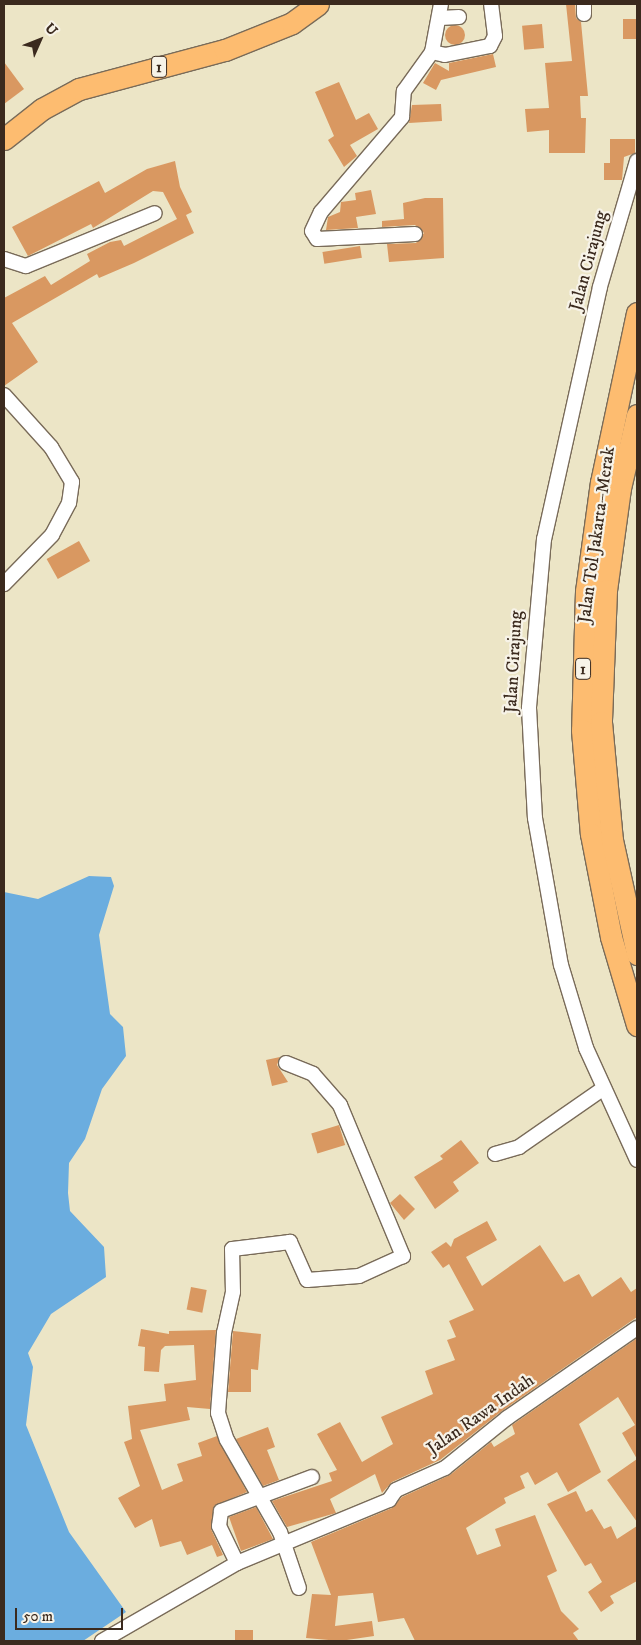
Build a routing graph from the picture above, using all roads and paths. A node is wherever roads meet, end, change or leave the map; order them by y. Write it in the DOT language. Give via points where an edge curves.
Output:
graph roads {
  1 [pos="318,4"];
  2 [pos="490,4"];
  3 [pos="440,11"];
  4 [pos="459,17"];
  5 [pos="432,52"];
  6 [pos="4,139"];
  7 [pos="637,161"];
  8 [pos="154,213"];
  9 [pos="414,234"];
  10 [pos="4,259"];
  11 [pos="637,313"];
  12 [pos="4,395"];
  13 [pos="637,414"];
  14 [pos="4,584"];
  15 [pos="637,954"];
  16 [pos="637,1024"];
  17 [pos="286,1063"];
  18 [pos="604,1088"];
  19 [pos="495,1154"];
  20 [pos="637,1160"];
  21 [pos="637,1328"];
  22 [pos="312,1477"];
  23 [pos="260,1497"];
  24 [pos="284,1543"];
  25 [pos="237,1563"];
  26 [pos="299,1588"];
  27 [pos="102,1641"];
  1 -- 6 [label="highway, 1" via="292,23 225,50 79,89 42,109"];
  2 -- 5 [label="street" via="495,36 490,46 445,55"];
  3 -- 4 [label="street"];
  3 -- 5 [label="street"];
  5 -- 9 [label="street" via="404,91 401,120 312,227 317,239"];
  7 -- 18 [label="street, Jalan Cirajung" via="600,287 556,480 544,539 531,652 535,818 550,914 569,995"];
  8 -- 10 [label="street" via="26,266"];
  11 -- 16 [label="highway, Jalan Tol Jakarta–Merak / 1" via="601,482 586,591 582,730 591,834 611,937"];
  12 -- 14 [label="street" via="51,447 72,482 69,503 52,535"];
  13 -- 15 [label="highway, Jalan Tol Jakarta–Merak / 1" via="620,488 606,590 601,722 612,840"];
  17 -- 23 [label="street" via="313,1074 340,1104 403,1256 359,1276 307,1280 290,1242 232,1249 233,1292 224,1333 218,1413 227,1440"];
  18 -- 19 [label="street" via="519,1147"];
  18 -- 20 [label="street, Jalan Cirajung"];
  21 -- 24 [label="street, Jalan Rawa Indah" via="507,1418 445,1468 396,1490 389,1500"];
  22 -- 23 [label="street"];
  23 -- 24 [label="street"];
  23 -- 25 [label="street" via="218,1513"];
  24 -- 25 [label="street, Jalan Rawa Indah"];
  24 -- 26 [label="street"];
  25 -- 27 [label="street, Jalan Rawa Indah"];
}
